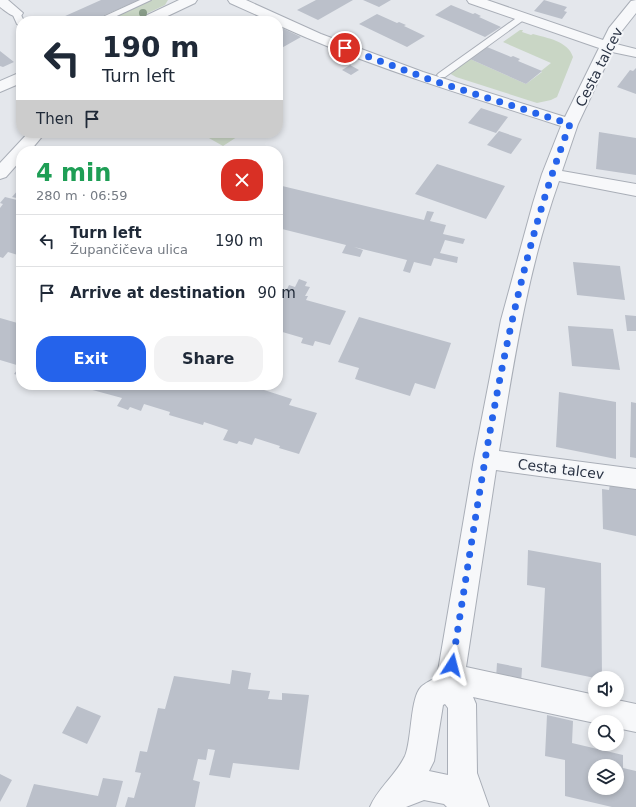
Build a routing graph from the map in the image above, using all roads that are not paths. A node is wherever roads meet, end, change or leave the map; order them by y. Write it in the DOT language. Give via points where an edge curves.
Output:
graph roads {
  1 [pos="0,0"];
  2 [pos="147,0"];
  3 [pos="190,0"];
  4 [pos="235,0"];
  5 [pos="474,0"];
  6 [pos="636,4"];
  7 [pos="110,16"];
  8 [pos="156,16"];
  9 [pos="270,16"];
  10 [pos="16,17"];
  11 [pos="522,17"];
  12 [pos="283,22"];
  13 [pos="607,46"];
  14 [pos="636,53"];
  15 [pos="442,75"];
  16 [pos="16,80"];
  17 [pos="0,87"];
  18 [pos="570,124"];
  19 [pos="32,138"];
  20 [pos="25,146"];
  21 [pos="16,156"];
  22 [pos="0,173"];
  23 [pos="551,174"];
  24 [pos="636,190"];
  25 [pos="486,459"];
  26 [pos="636,479"];
  27 [pos="450,682"];
  28 [pos="636,718"];
  29 [pos="391,801"];
  30 [pos="470,807"];
  31 [pos="474,807"];
  1 -- 10 [label="street"];
  2 -- 7 [label="lane"];
  3 -- 8 [label="street"];
  4 -- 9 [label="street"];
  5 -- 11 [label="street"];
  6 -- 13 [label="street, Cesta talcev" via="614,31"];
  11 -- 13 [label="street"];
  11 -- 15 [label="lane"];
  12 -- 18 [label="street" via="418,75"];
  13 -- 14 [label="street"];
  13 -- 18 [label="street, Cesta talcev"];
  16 -- 17 [label="street"];
  18 -- 23 [label="street, Cesta talcev"];
  19 -- 20 [label="street"];
  21 -- 22 [label="street"];
  23 -- 24 [label="street"];
  23 -- 25 [label="street, Cesta talcev" via="512,320"];
  25 -- 26 [label="street, Cesta talcev"];
  25 -- 27 [label="street, Cesta talcev"];
  27 -- 28 [label="street"];
  27 -- 29 [label="street" via="430,697 419,761"];
  27 -- 31 [label="street" via="462,704 462,772"];
  29 -- 30 [label="street" via="424,785 451,791"];
}
